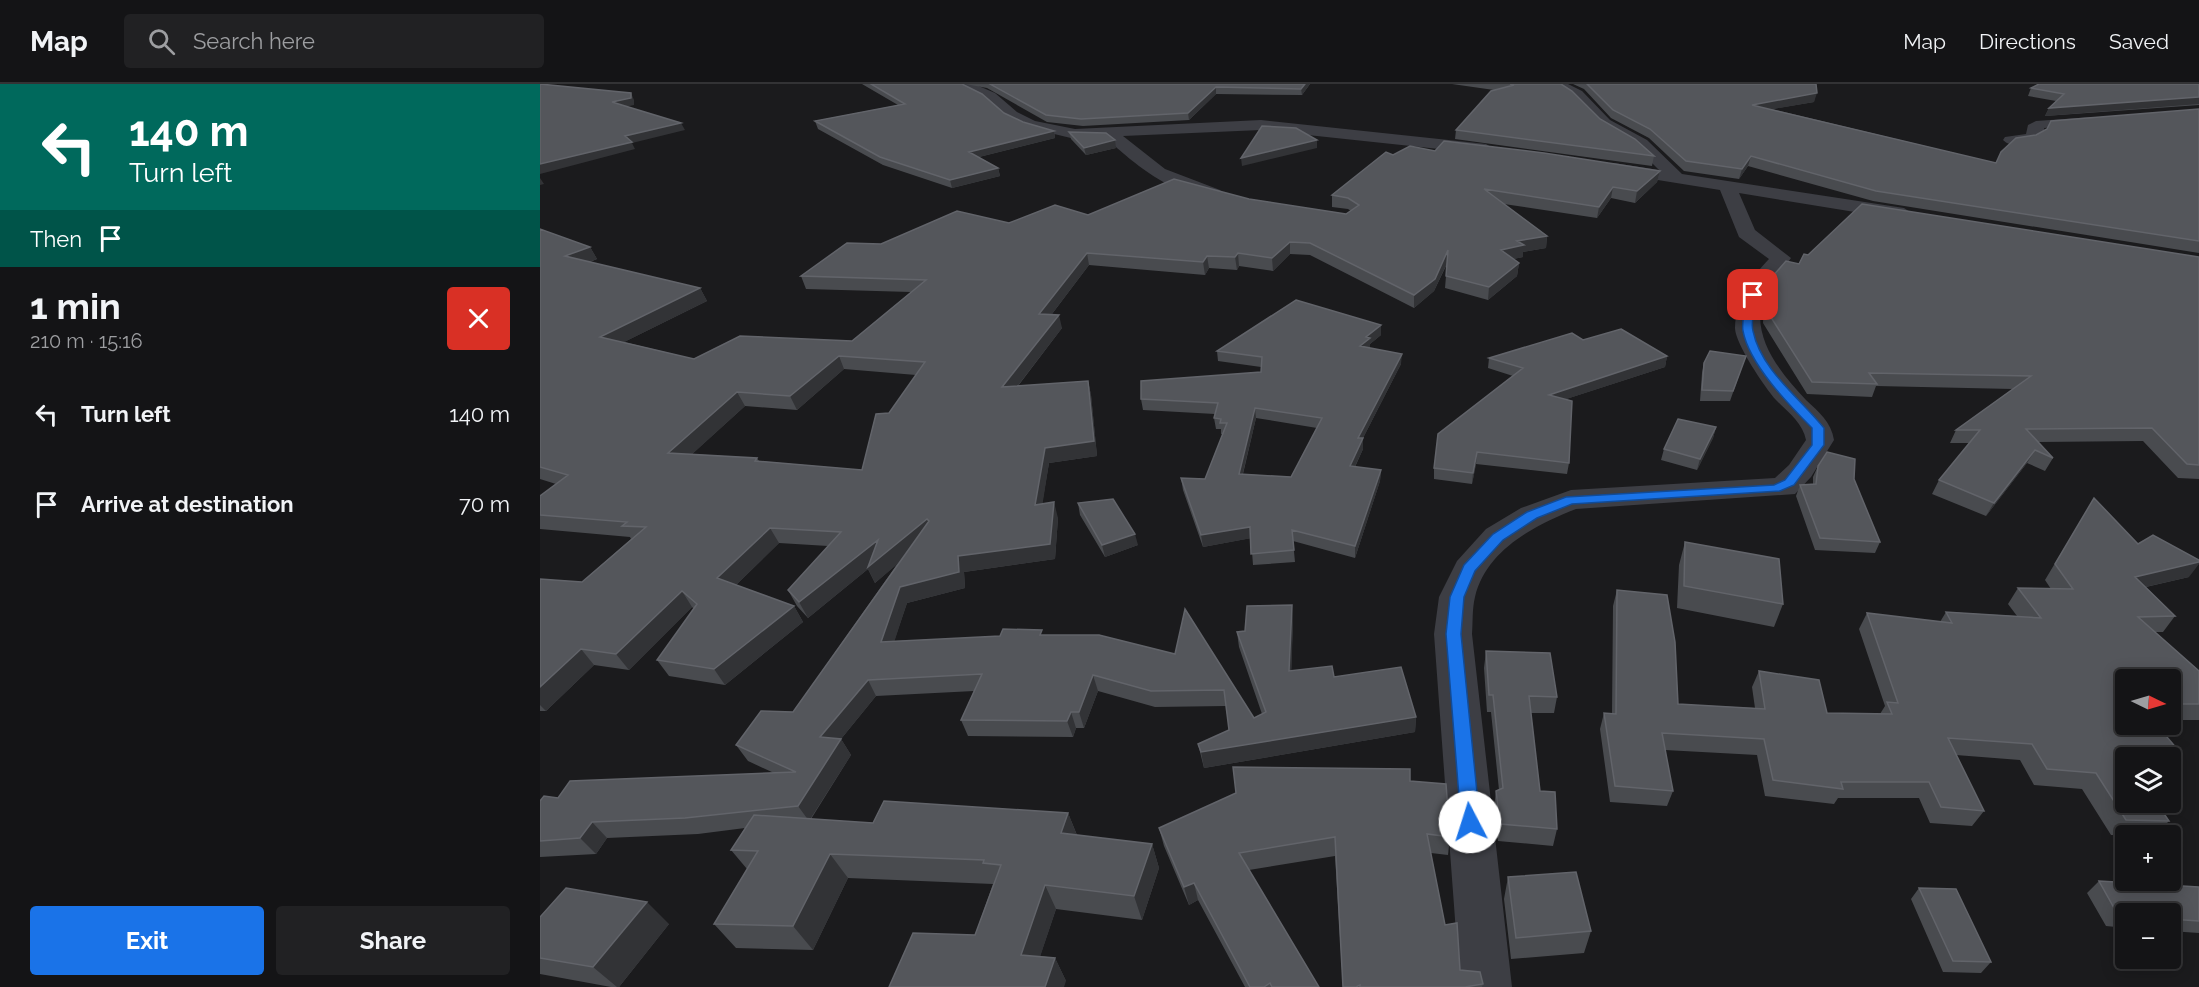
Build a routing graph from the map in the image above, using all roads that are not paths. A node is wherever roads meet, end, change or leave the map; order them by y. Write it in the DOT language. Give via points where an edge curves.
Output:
graph roads {
  1 [pos="963,84"];
  2 [pos="1558,84"];
  3 [pos="2111,120"];
  4 [pos="1112,134"];
  5 [pos="2011,140"];
  6 [pos="1497,150"];
  7 [pos="1600,165"];
  8 [pos="1678,178"];
  9 [pos="1728,188"];
  10 [pos="1236,198"];
  11 [pos="1922,217"];
  12 [pos="1486,987"];
  1 -- 4 [label="street" via="990,96 1030,124 1075,134"];
  2 -- 8 [label="street" via="1577,94 1605,123 1641,143"];
  3 -- 5 [label="street" via="2041,124 2033,128 2037,132 2030,138"];
  4 -- 6 [label="street" via="1261,125"];
  4 -- 10 [label="street" via="1143,164 1168,178 1186,187"];
  7 -- 8 [label="street"];
  8 -- 9 [label="street"];
  9 -- 11 [label="street"];
  9 -- 12 [label="street" via="1746,233 1781,258 1759,282 1747,330 1767,370 1818,428 1820,440 1784,487 1570,500 1532,515 1498,537 1469,568 1457,597 1453,634"];
}
